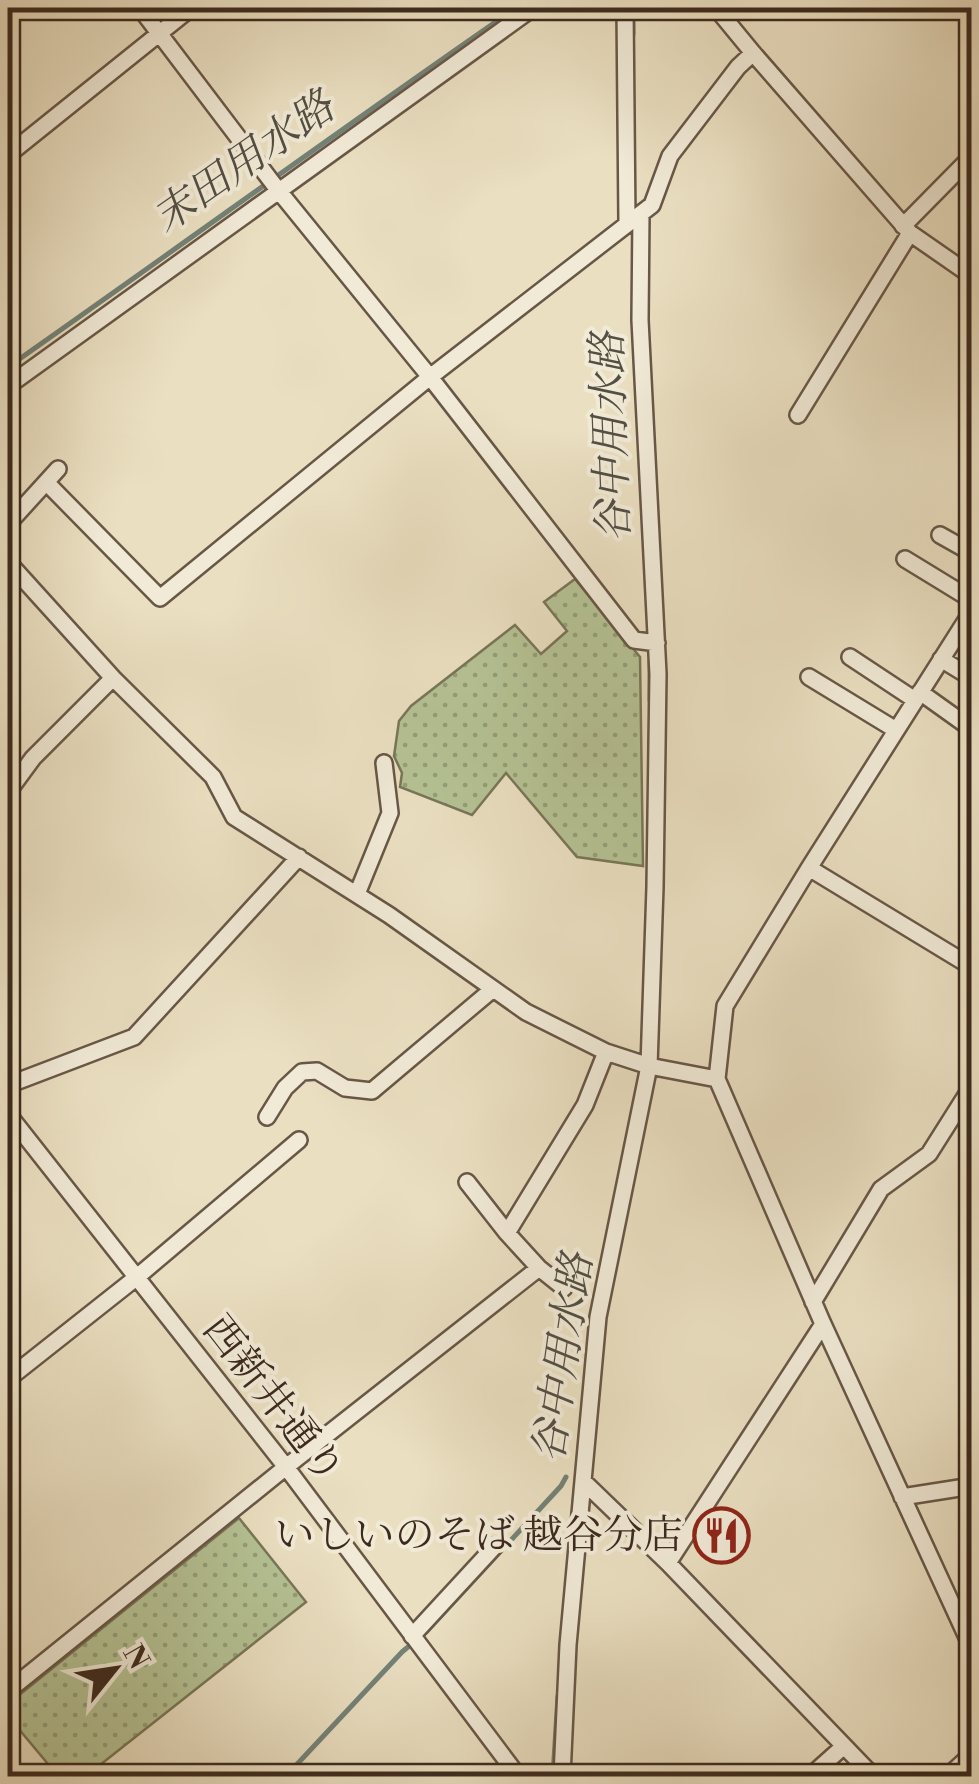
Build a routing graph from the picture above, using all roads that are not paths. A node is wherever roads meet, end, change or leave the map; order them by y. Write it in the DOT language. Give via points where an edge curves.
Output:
graph roads {
  1 [pos="140,8"];
  2 [pos="191,8"];
  3 [pos="532,8"];
  4 [pos="625,8"];
  5 [pos="716,8"];
  6 [pos="160,33"];
  7 [pos="754,54"];
  8 [pos="8,155"];
  9 [pos="972,156"];
  10 [pos="278,190"];
  11 [pos="634,219"];
  12 [pos="907,230"];
  13 [pos="972,276"];
  14 [pos="430,378"];
  15 [pos="8,386"];
  16 [pos="798,415"];
  17 [pos="58,469"];
  18 [pos="46,482"];
  19 [pos="8,524"];
  20 [pos="940,535"];
  21 [pos="972,553"];
  22 [pos="905,559"];
  23 [pos="8,562"];
  24 [pos="972,600"];
  25 [pos="972,610"];
  26 [pos="656,644"];
  27 [pos="850,657"];
  28 [pos="941,660"];
  29 [pos="809,677"];
  30 [pos="112,678"];
  31 [pos="972,678"];
  32 [pos="917,696"];
  33 [pos="969,726"];
  34 [pos="896,730"];
  35 [pos="384,763"];
  36 [pos="8,792"];
  37 [pos="299,857"];
  38 [pos="808,868"];
  39 [pos="356,894"];
  40 [pos="972,967"];
  41 [pos="493,989"];
  42 [pos="606,1052"];
  43 [pos="649,1066"];
  44 [pos="717,1080"];
  45 [pos="8,1084"];
  46 [pos="972,1086"];
  47 [pos="8,1114"];
  48 [pos="267,1117"];
  49 [pos="300,1140"];
  50 [pos="467,1182"];
  51 [pos="507,1233"];
  52 [pos="539,1268"];
  53 [pos="137,1277"];
  54 [pos="564,1288"];
  55 [pos="813,1302"];
  56 [pos="823,1324"];
  57 [pos="8,1380"];
  58 [pos="286,1467"];
  59 [pos="583,1481"];
  60 [pos="972,1486"];
  61 [pos="902,1497"];
  62 [pos="494,1546"];
  63 [pos="668,1562"];
  64 [pos="412,1636"];
  65 [pos="972,1648"];
  66 [pos="8,1690"];
  67 [pos="844,1746"];
  68 [pos="972,1754"];
  69 [pos="518,1776"];
  70 [pos="562,1776"];
  71 [pos="816,1776"];
  72 [pos="873,1776"];
  73 [pos="948,1776"];
  1 -- 6 [label="street"];
  2 -- 6 [label="street"];
  3 -- 10 [label="street"];
  4 -- 11 [label="street"];
  5 -- 7 [label="street"];
  6 -- 8 [label="street"];
  6 -- 10 [label="street"];
  7 -- 11 [label="street" via="670,156 652,205"];
  7 -- 12 [label="street"];
  9 -- 12 [label="street"];
  10 -- 14 [label="street"];
  10 -- 15 [label="street"];
  11 -- 14 [label="street"];
  11 -- 26 [label="street"];
  12 -- 13 [label="street"];
  12 -- 16 [label="street"];
  14 -- 18 [label="street" via="160,598"];
  14 -- 26 [label="street" via="634,640"];
  17 -- 18 [label="street"];
  18 -- 19 [label="street"];
  20 -- 21 [label="street"];
  22 -- 24 [label="street"];
  23 -- 30 [label="street"];
  25 -- 28 [label="street"];
  26 -- 43 [label="street"];
  27 -- 32 [label="street"];
  28 -- 31 [label="street"];
  28 -- 32 [label="street"];
  29 -- 34 [label="street"];
  30 -- 36 [label="street" via="32,758"];
  30 -- 37 [label="street" via="213,776 234,816"];
  32 -- 33 [label="street"];
  32 -- 34 [label="street"];
  34 -- 38 [label="street"];
  35 -- 39 [label="street" via="390,813"];
  37 -- 39 [label="street"];
  37 -- 45 [label="street" via="134,1037"];
  38 -- 40 [label="street"];
  38 -- 44 [label="street" via="725,1006"];
  39 -- 41 [label="street"];
  41 -- 42 [label="street"];
  41 -- 48 [label="street" via="372,1091 302,1072"];
  42 -- 43 [label="street"];
  42 -- 51 [label="street" via="585,1105"];
  43 -- 44 [label="street"];
  43 -- 59 [label="street" via="598,1317"];
  44 -- 55 [label="street"];
  46 -- 55 [label="street" via="929,1154 881,1189"];
  47 -- 53 [label="street, 西新井通り"];
  49 -- 53 [label="street"];
  50 -- 51 [label="street"];
  51 -- 52 [label="street"];
  52 -- 54 [label="street"];
  52 -- 58 [label="street"];
  53 -- 57 [label="street"];
  53 -- 58 [label="street, 西新井通り"];
  55 -- 56 [label="street"];
  56 -- 61 [label="street"];
  56 -- 63 [label="street"];
  58 -- 64 [label="street, 西新井通り"];
  58 -- 66 [label="street"];
  59 -- 63 [label="street"];
  59 -- 70 [label="street"];
  60 -- 61 [label="street"];
  61 -- 65 [label="street"];
  62 -- 64 [label="street"];
  63 -- 67 [label="street"];
  64 -- 69 [label="street, 西新井通り"];
  67 -- 71 [label="street"];
  67 -- 72 [label="street"];
  68 -- 73 [label="street"];
}
